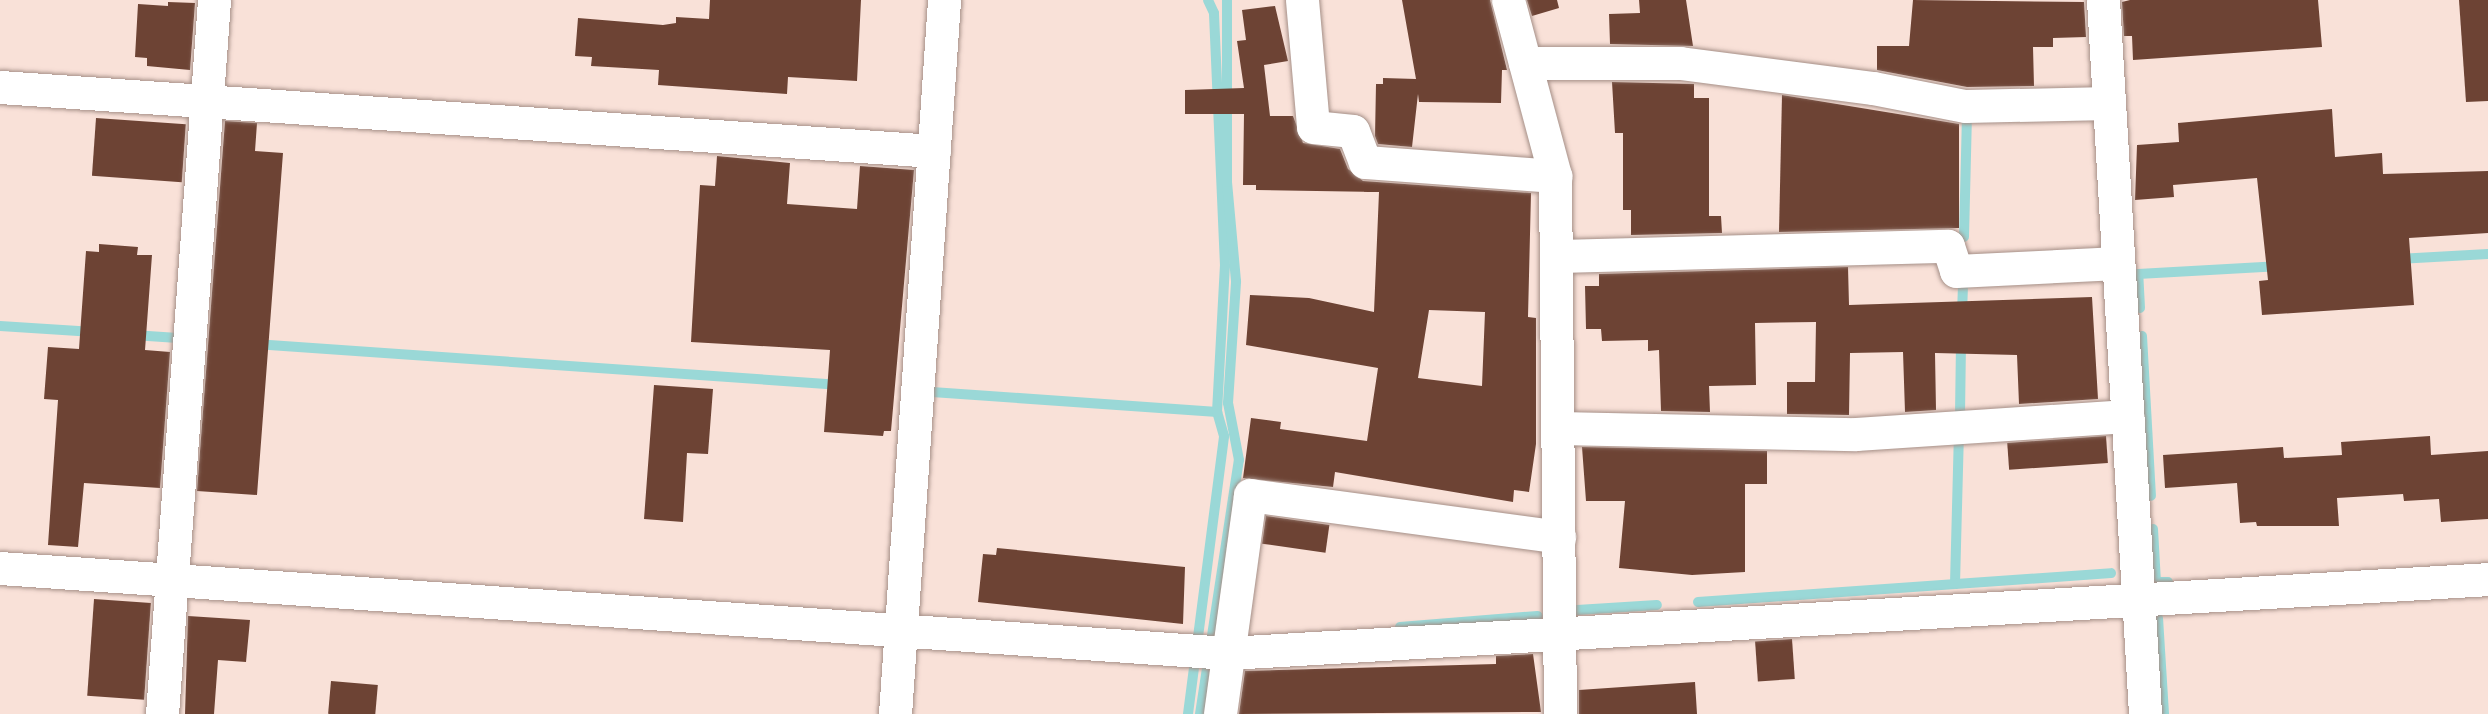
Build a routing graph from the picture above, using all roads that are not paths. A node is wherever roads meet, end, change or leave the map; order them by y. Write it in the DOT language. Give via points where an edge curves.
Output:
graph roads {
  1 [pos="214,0"];
  2 [pos="944,0"];
  3 [pos="1302,0"];
  4 [pos="1508,0"];
  5 [pos="2103,0"];
  6 [pos="1525,63"];
  7 [pos="0,87"];
  8 [pos="208,101"];
  9 [pos="2109,103"];
  10 [pos="934,151"];
  11 [pos="1555,176"];
  12 [pos="1559,256"];
  13 [pos="2118,263"];
  14 [pos="2127,416"];
  15 [pos="1559,428"];
  16 [pos="1559,537"];
  17 [pos="0,568"];
  18 [pos="2488,579"];
  19 [pos="171,580"];
  20 [pos="2138,600"];
  21 [pos="901,631"];
  22 [pos="1559,633"];
  23 [pos="1213,652"];
  24 [pos="162,714"];
  25 [pos="895,714"];
  26 [pos="1220,714"];
  27 [pos="1560,714"];
  28 [pos="2145,714"];
  1 -- 8 [label="street"];
  2 -- 10 [label="street"];
  3 -- 11 [label="street" via="1313,127 1353,131 1365,162"];
  4 -- 6 [label="street"];
  5 -- 9 [label="street"];
  6 -- 9 [label="street" via="1680,63 1872,88 1965,106"];
  6 -- 11 [label="street"];
  7 -- 8 [label="street"];
  8 -- 10 [label="street"];
  8 -- 19 [label="street"];
  9 -- 13 [label="street"];
  10 -- 21 [label="street"];
  11 -- 12 [label="street"];
  12 -- 13 [label="street" via="1948,246 1956,271"];
  12 -- 15 [label="street"];
  13 -- 14 [label="street"];
  14 -- 15 [label="street" via="1856,434"];
  14 -- 20 [label="street"];
  15 -- 16 [label="street"];
  16 -- 22 [label="street"];
  16 -- 23 [label="street" via="1250,495"];
  17 -- 19 [label="street"];
  18 -- 20 [label="street"];
  19 -- 21 [label="street"];
  19 -- 24 [label="street"];
  20 -- 22 [label="street"];
  20 -- 28 [label="street"];
  21 -- 23 [label="street"];
  21 -- 25 [label="street"];
  22 -- 23 [label="street"];
  22 -- 27 [label="street"];
  23 -- 26 [label="street"];
}
